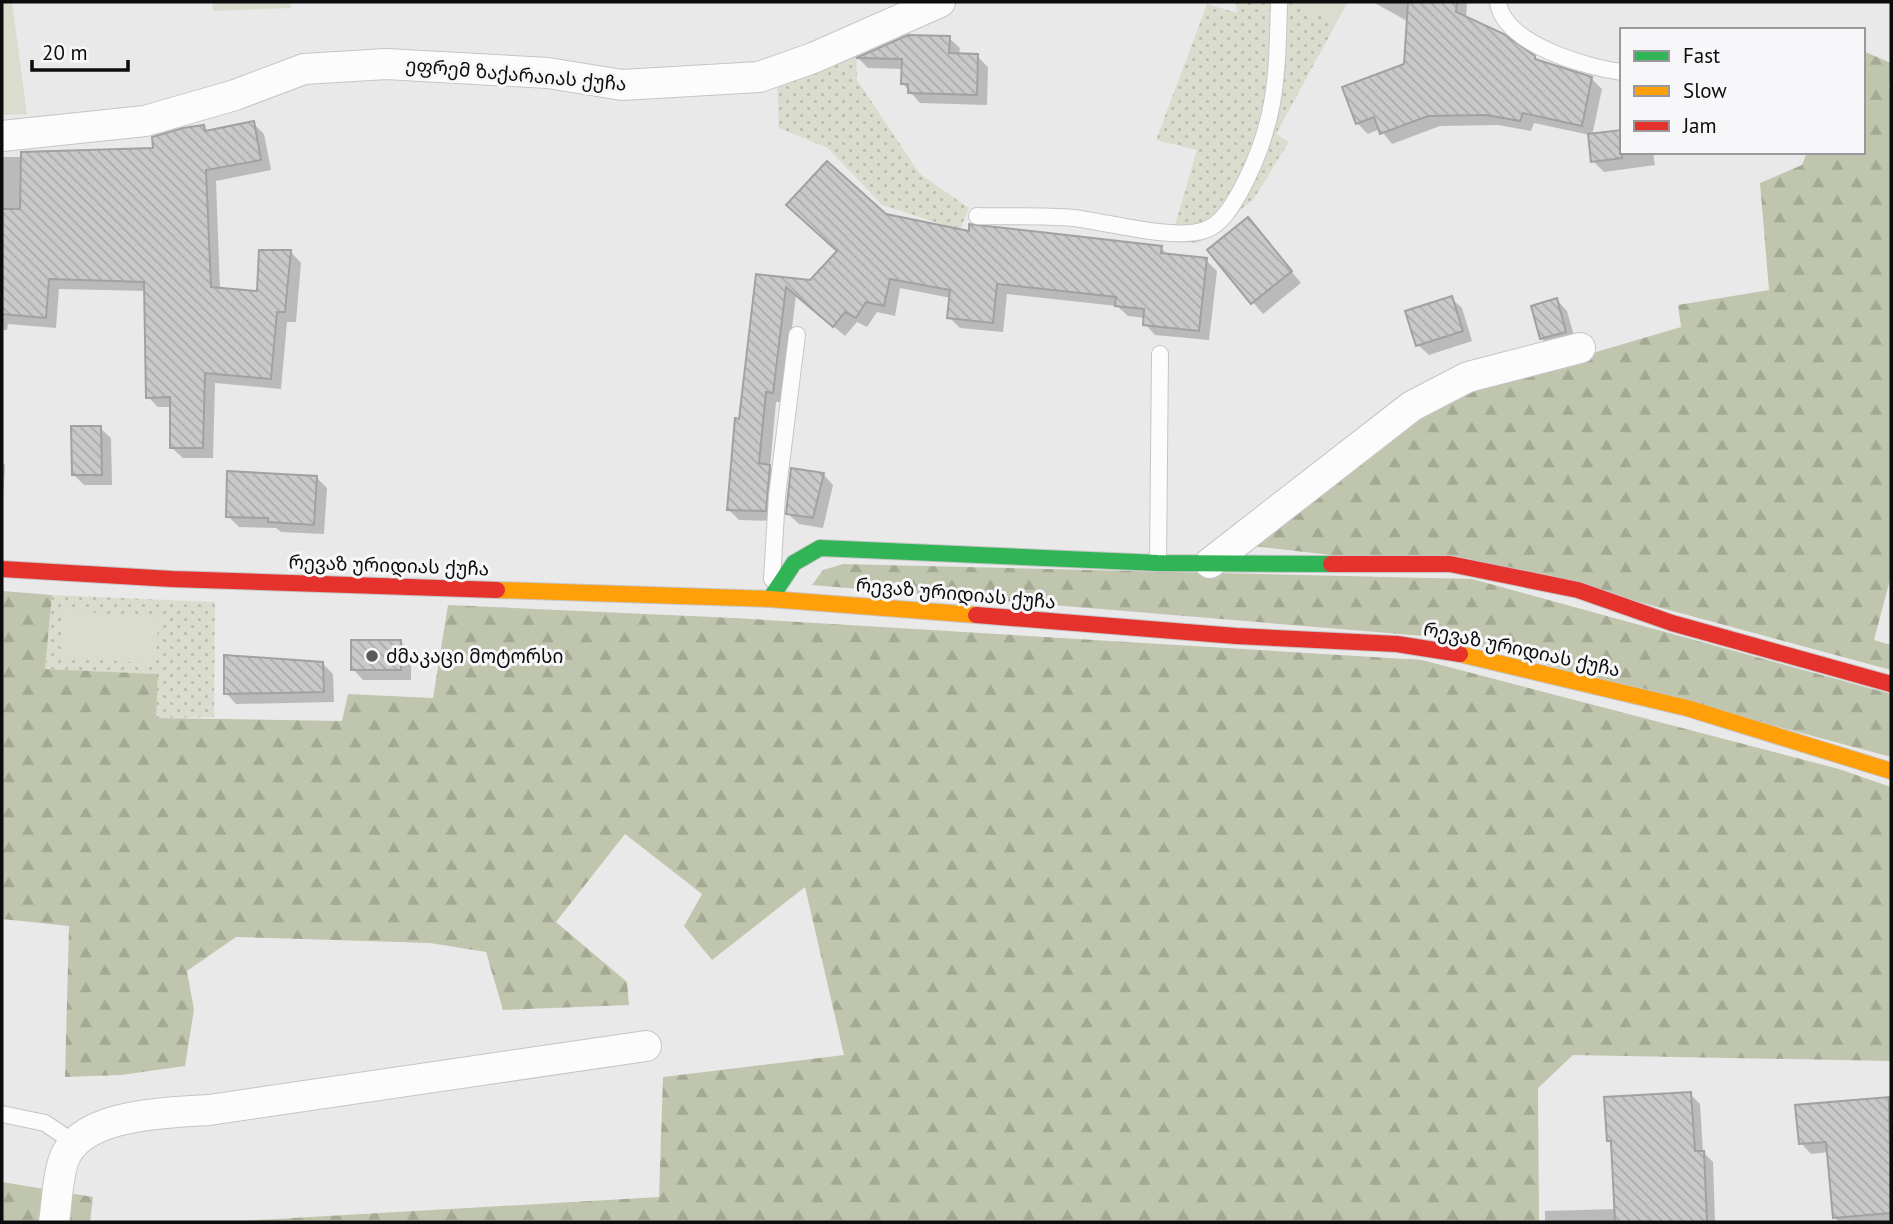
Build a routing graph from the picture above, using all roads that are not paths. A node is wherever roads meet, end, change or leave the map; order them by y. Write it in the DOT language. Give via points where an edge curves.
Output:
graph roads {
  1 [pos="940,2"];
  2 [pos="1279,2"];
  3 [pos="1498,2"];
  4 [pos="1620,72"];
  5 [pos="2,136"];
  6 [pos="977,216"];
  7 [pos="797,335"];
  8 [pos="1580,348"];
  9 [pos="1160,354"];
  10 [pos="1158,563"];
  11 [pos="1210,563"];
  12 [pos="2,569"];
  13 [pos="770,599"];
  14 [pos="1891,684"];
  15 [pos="1891,771"];
  16 [pos="646,1046"];
  17 [pos="2,1114"];
  18 [pos="73,1142"];
  19 [pos="54,1222"];
  1 -- 5 [label="street, ეფრემ ზაქარაიას ქუჩა" via="759,77 622,85 548,73 386,64 303,69 145,121"];
  2 -- 6 [label="lane" via="1277,73 1260,155 1229,212 1206,230 1181,233 1072,218"];
  3 -- 4 [label="lane" via="1504,20 1541,47 1576,63"];
  7 -- 13 [label="lane" via="777,496"];
  8 -- 11 [label="street" via="1468,377 1412,406"];
  9 -- 10 [label="lane"];
  10 -- 11 [label="street"];
  10 -- 13 [label="street" via="820,548 794,563"];
  11 -- 14 [label="street" via="1450,564 1578,590 1672,623"];
  12 -- 13 [label="street, რევაზ ურიდიას ქუჩა"];
  13 -- 15 [label="street, რევაზ ურიდიას ქუჩა" via="1236,636 1383,643 1448,652 1687,708"];
  16 -- 18 [label="street" via="153,1115 92,1129"];
  17 -- 18 [label="lane" via="45,1124"];
  18 -- 19 [label="street" via="63,1162"];
}
